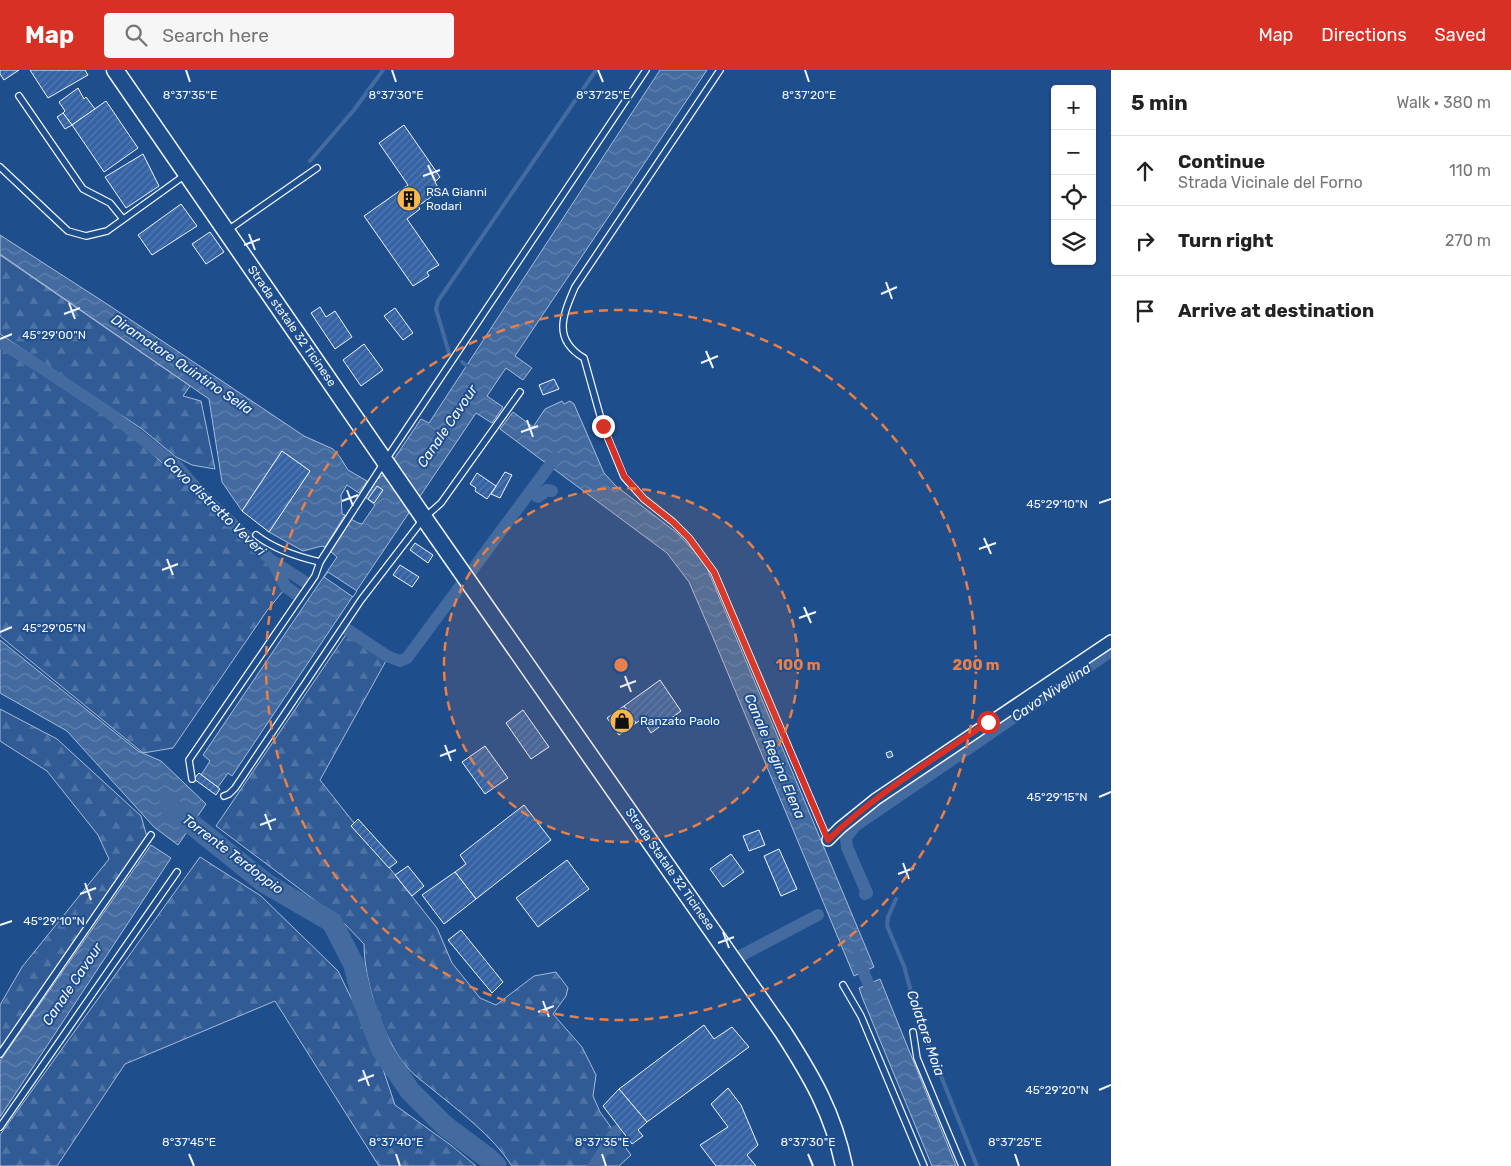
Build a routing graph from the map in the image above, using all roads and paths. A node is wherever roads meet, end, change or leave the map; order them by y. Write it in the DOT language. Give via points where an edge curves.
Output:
graph roads {
  1 [pos="115,70"];
  2 [pos="646,70"];
  3 [pos="720,70"];
  4 [pos="20,96"];
  5 [pos="0,167"];
  6 [pos="318,168"];
  7 [pos="187,174"];
  8 [pos="123,219"];
  9 [pos="226,231"];
  10 [pos="520,392"];
  11 [pos="387,465"];
  12 [pos="421,513"];
  13 [pos="256,535"];
  14 [pos="320,562"];
  15 [pos="1111,640"];
  16 [pos="192,779"];
  17 [pos="224,796"];
  18 [pos="151,835"];
  19 [pos="828,840"];
  20 [pos="176,872"];
  21 [pos="843,985"];
  22 [pos="913,1032"];
  23 [pos="0,1054"];
  24 [pos="0,1127"];
  25 [pos="844,1166"];
  26 [pos="924,1166"];
  27 [pos="962,1166"];
  1 -- 7 [label="main road, Strada statale 32 Ticinese"];
  2 -- 11 [label="lane"];
  3 -- 19 [label="lane" via="576,288 564,312 562,325 572,351 584,358 603,426 624,476 644,499 689,538 714,572"];
  4 -- 8 [label="lane" via="83,189 110,203"];
  5 -- 8 [label="lane" via="68,231 86,236 107,231"];
  6 -- 9 [label="lane"];
  7 -- 8 [label="lane"];
  7 -- 9 [label="main road, Strada statale 32 Ticinese"];
  9 -- 11 [label="main road, Strada statale 32 Ticinese"];
  10 -- 12 [label="lane" via="441,503"];
  11 -- 12 [label="main road, Strada statale 32 Ticinese"];
  11 -- 14 [label="lane"];
  12 -- 17 [label="lane" via="235,788"];
  12 -- 25 [label="main road, Strada Statale 32 Ticinese" via="807,1069 828,1111"];
  13 -- 14 [label="lane" via="280,549"];
  14 -- 16 [label="lane" via="315,576 189,760"];
  15 -- 19 [label="street" via="876,798"];
  18 -- 23 [label="lane"];
  20 -- 24 [label="lane"];
  21 -- 26 [label="lane" via="861,1016"];
  22 -- 27 [label="lane" via="917,1058"];
}
